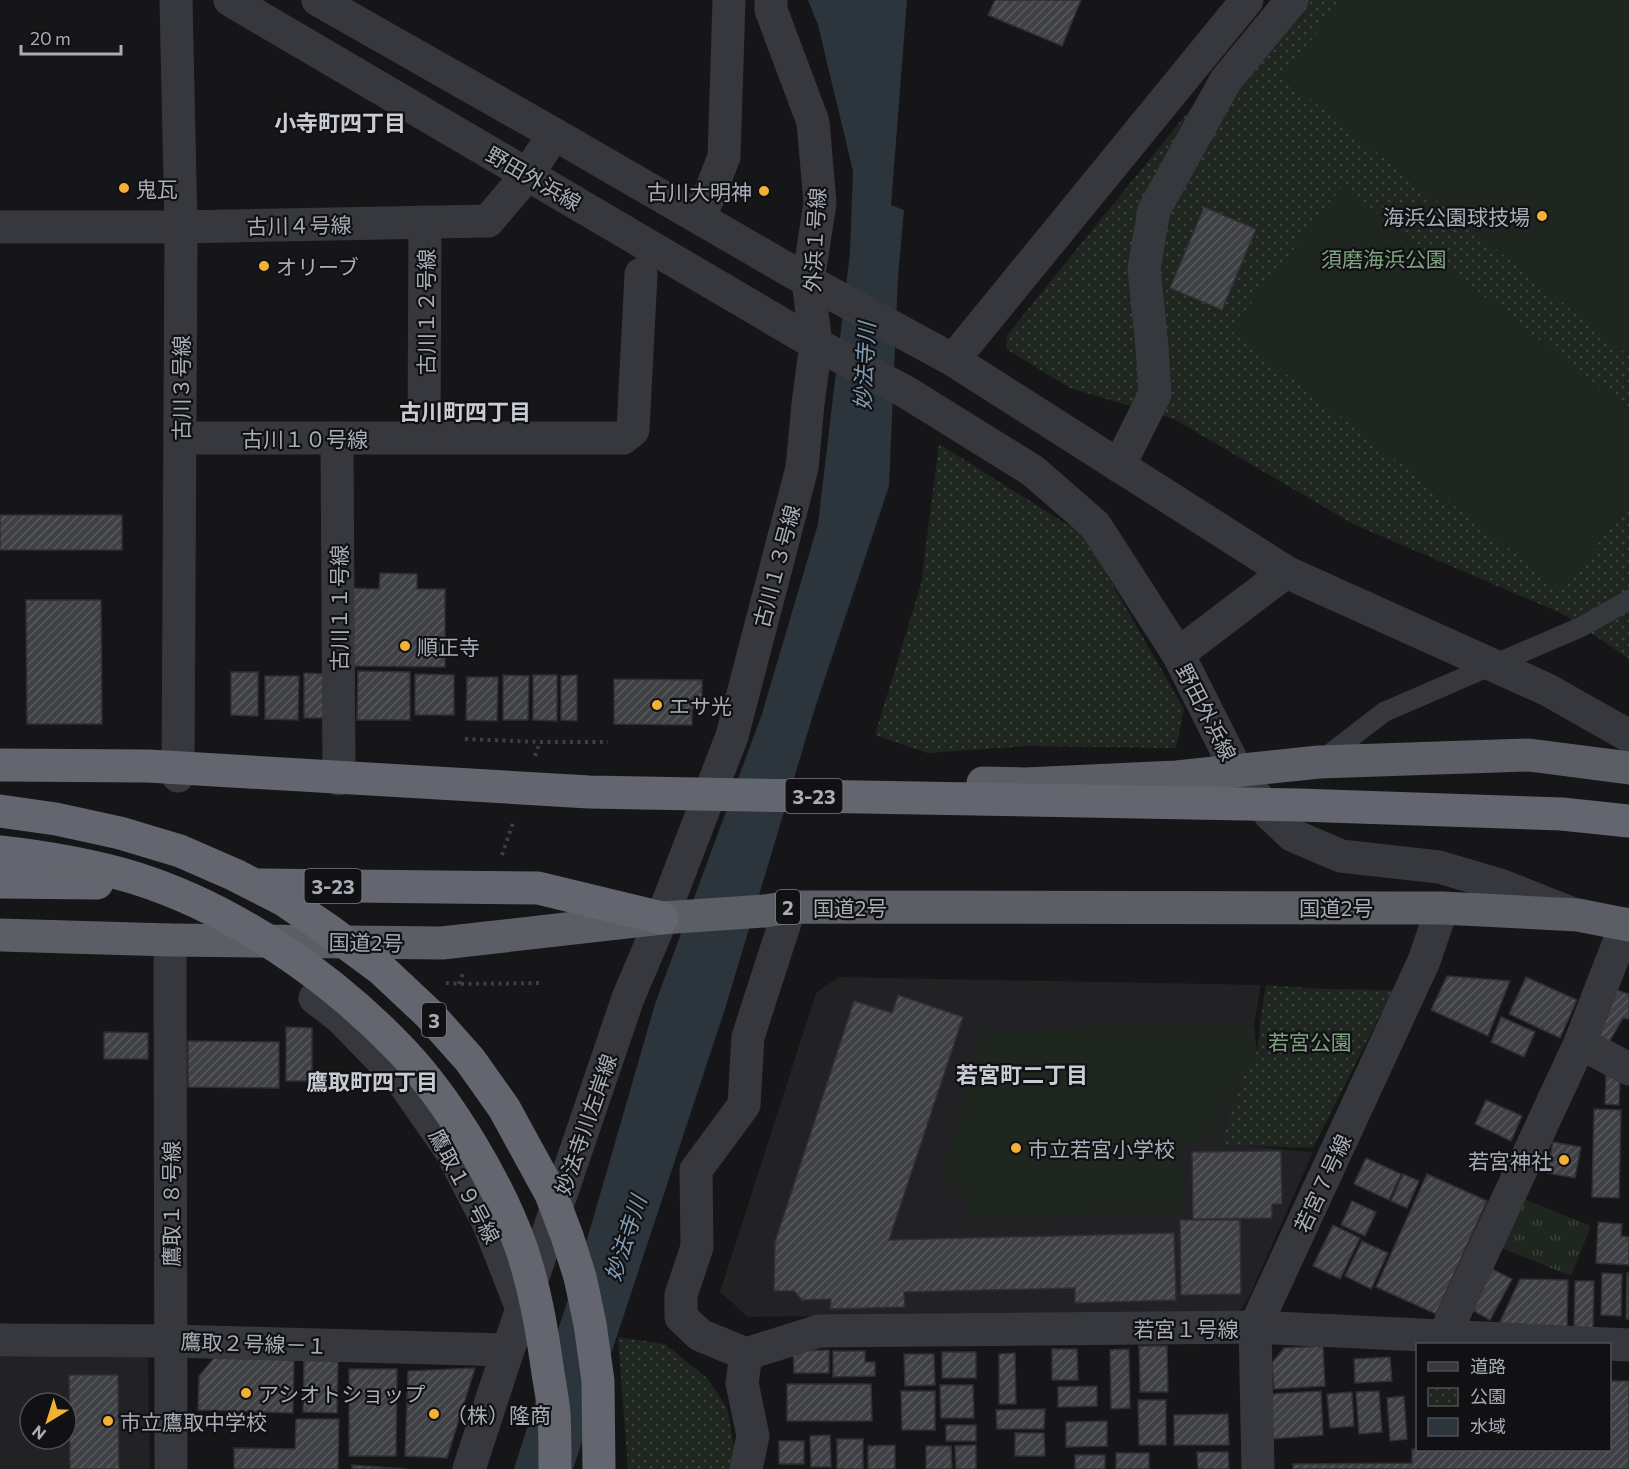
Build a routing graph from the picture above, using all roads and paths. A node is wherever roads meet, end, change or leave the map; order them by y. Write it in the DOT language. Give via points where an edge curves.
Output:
graph roads {
  1 [pos="176,0"];
  2 [pos="230,0"];
  3 [pos="318,0"];
  4 [pos="729,0"];
  5 [pos="771,0"];
  6 [pos="1247,0"];
  7 [pos="1292,0"];
  8 [pos="554,134"];
  9 [pos="528,174"];
  10 [pos="700,218"];
  11 [pos="425,222"];
  12 [pos="0,227"];
  13 [pos="181,227"];
  14 [pos="641,274"];
  15 [pos="822,289"];
  16 [pos="827,350"];
  17 [pos="953,360"];
  18 [pos="180,438"];
  19 [pos="336,438"];
  20 [pos="424,438"];
  21 [pos="1119,466"];
  22 [pos="1286,572"];
  23 [pos="1629,600"];
  24 [pos="1178,654"];
  25 [pos="1494,665"];
  26 [pos="1629,736"];
  27 [pos="465,739"];
  28 [pos="608,742"];
  29 [pos="1320,762"];
  30 [pos="0,765"];
  31 [pos="1629,768"];
  32 [pos="1236,771"];
  33 [pos="178,776"];
  34 [pos="0,778"];
  35 [pos="339,779"];
  36 [pos="714,783"];
  37 [pos="0,811"];
  38 [pos="1629,822"];
  39 [pos="0,852"];
  40 [pos="0,882"];
  41 [pos="789,907"];
  42 [pos="1442,908"];
  43 [pos="1578,915"];
  44 [pos="662,918"];
  45 [pos="1627,924"];
  46 [pos="0,935"];
  47 [pos="170,940"];
  48 [pos="539,983"];
  49 [pos="459,984"];
  50 [pos="315,998"];
  51 [pos="1580,1043"];
  52 [pos="1629,1069"];
  53 [pos="522,1309"];
  54 [pos="1255,1327"];
  55 [pos="1444,1336"];
  56 [pos="0,1341"];
  57 [pos="171,1341"];
  58 [pos="1588,1343"];
  59 [pos="1611,1344"];
  60 [pos="1629,1345"];
  61 [pos="508,1350"];
  62 [pos="746,1354"];
  63 [pos="171,1469"];
  64 [pos="469,1469"];
  65 [pos="555,1469"];
  66 [pos="599,1469"];
  67 [pos="746,1469"];
  68 [pos="1258,1469"];
  1 -- 13 [label="street, 古川３号線"];
  2 -- 9 [label="street, 野田外浜線"];
  3 -- 8 [label="street"];
  4 -- 10 [label="street" via="724,158"];
  5 -- 15 [label="street, 外浜１号線" via="771,10 813,122"];
  6 -- 17 [label="street"];
  7 -- 21 [label="street" via="1226,80 1154,210 1144,270 1155,394"];
  8 -- 9 [label="street, 古川４号線"];
  8 -- 10 [label="street"];
  9 -- 11 [label="street, 古川４号線" via="488,221"];
  9 -- 16 [label="street, 野田外浜線"];
  10 -- 15 [label="street"];
  11 -- 13 [label="street, 古川４号線"];
  11 -- 20 [label="street, 古川１２号線"];
  12 -- 13 [label="street, 古川４号線"];
  13 -- 18 [label="street, 古川３号線"];
  14 -- 20 [label="street, 古川１０号線" via="633,430 622,438"];
  15 -- 16 [label="street, 外浜１号線"];
  15 -- 17 [label="street"];
  16 -- 24 [label="street, 野田外浜線" via="906,392 1033,471 1095,525"];
  16 -- 36 [label="street, 古川１３号線" via="808,404 802,468 732,736"];
  17 -- 21 [label="street"];
  18 -- 19 [label="street, 古川１０号線"];
  18 -- 33 [label="street, 古川３号線"];
  19 -- 20 [label="street, 古川１０号線"];
  19 -- 35 [label="street, 古川１１号線"];
  21 -- 22 [label="street"];
  22 -- 24 [label="street"];
  22 -- 25 [label="street"];
  23 -- 25 [label="lane" via="1581,627"];
  24 -- 32 [label="street, 野田外浜線"];
  25 -- 26 [label="street" via="1548,690"];
  25 -- 29 [label="lane" via="1384,712"];
  27 -- 28 [label="path"];
  29 -- 31 [label="highway" via="1529,755"];
  29 -- 32 [label="highway"];
  30 -- 38 [label="highway, 3-23" via="148,766 589,792 1311,805 1562,814"];
  32 -- 36 [label="highway" via="1024,784"];
  32 -- 43 [label="street, 野田外浜線" via="1292,835 1341,856 1439,867"];
  33 -- 34 [label="highway"];
  33 -- 35 [label="highway"];
  35 -- 36 [label="highway"];
  36 -- 44 [label="street, 妙法寺川左岸線"];
  37 -- 66 [label="highway, 3" via="120,833 180,851 235,875 284,900 331,932 381,969 436,1022 470,1060 504,1108 551,1194 567,1236 580,1276 598,1381"];
  39 -- 65 [label="highway, 3" via="85,865 136,879 231,919 321,978 404,1053 471,1144 521,1247 544,1343 554,1413"];
  40 -- 44 [label="highway, 3-23" via="538,888"];
  41 -- 42 [label="highway, 国道2号 / 2"];
  41 -- 44 [label="highway, 国道2号 / 2"];
  41 -- 62 [label="street" via="748,1037 744,1105 696,1170 697,1247 681,1295 681,1317 700,1335"];
  42 -- 43 [label="highway, 国道2号 / 2"];
  42 -- 54 [label="street, 若宮７号線" via="1424,961"];
  43 -- 45 [label="highway, 国道2号 / 2"];
  44 -- 47 [label="highway, 国道2号 / 2" via="442,943"];
  44 -- 53 [label="street, 妙法寺川左岸線" via="628,998"];
  45 -- 51 [label="street"];
  46 -- 47 [label="highway, 国道2号 / 2"];
  47 -- 57 [label="street, 鷹取１８号線"];
  48 -- 49 [label="path"];
  50 -- 53 [label="street, 鷹取１９号線" via="340,1017 403,1082 451,1152 488,1222"];
  51 -- 52 [label="street"];
  51 -- 55 [label="street"];
  53 -- 61 [label="street, 妙法寺川左岸線"];
  54 -- 55 [label="street, 若宮１号線"];
  54 -- 62 [label="street, 若宮１号線" via="819,1331"];
  54 -- 68 [label="street, 若宮７号線"];
  55 -- 58 [label="street, 若宮１号線"];
  56 -- 57 [label="street, 鷹取２号線－１"];
  57 -- 61 [label="street, 鷹取２号線－１"];
  57 -- 63 [label="street, 鷹取１８号線"];
  59 -- 60 [label="street, 若宮１号線"];
  61 -- 64 [label="street, 妙法寺川左岸線"];
  62 -- 67 [label="street" via="742,1383 753,1436"];
}
